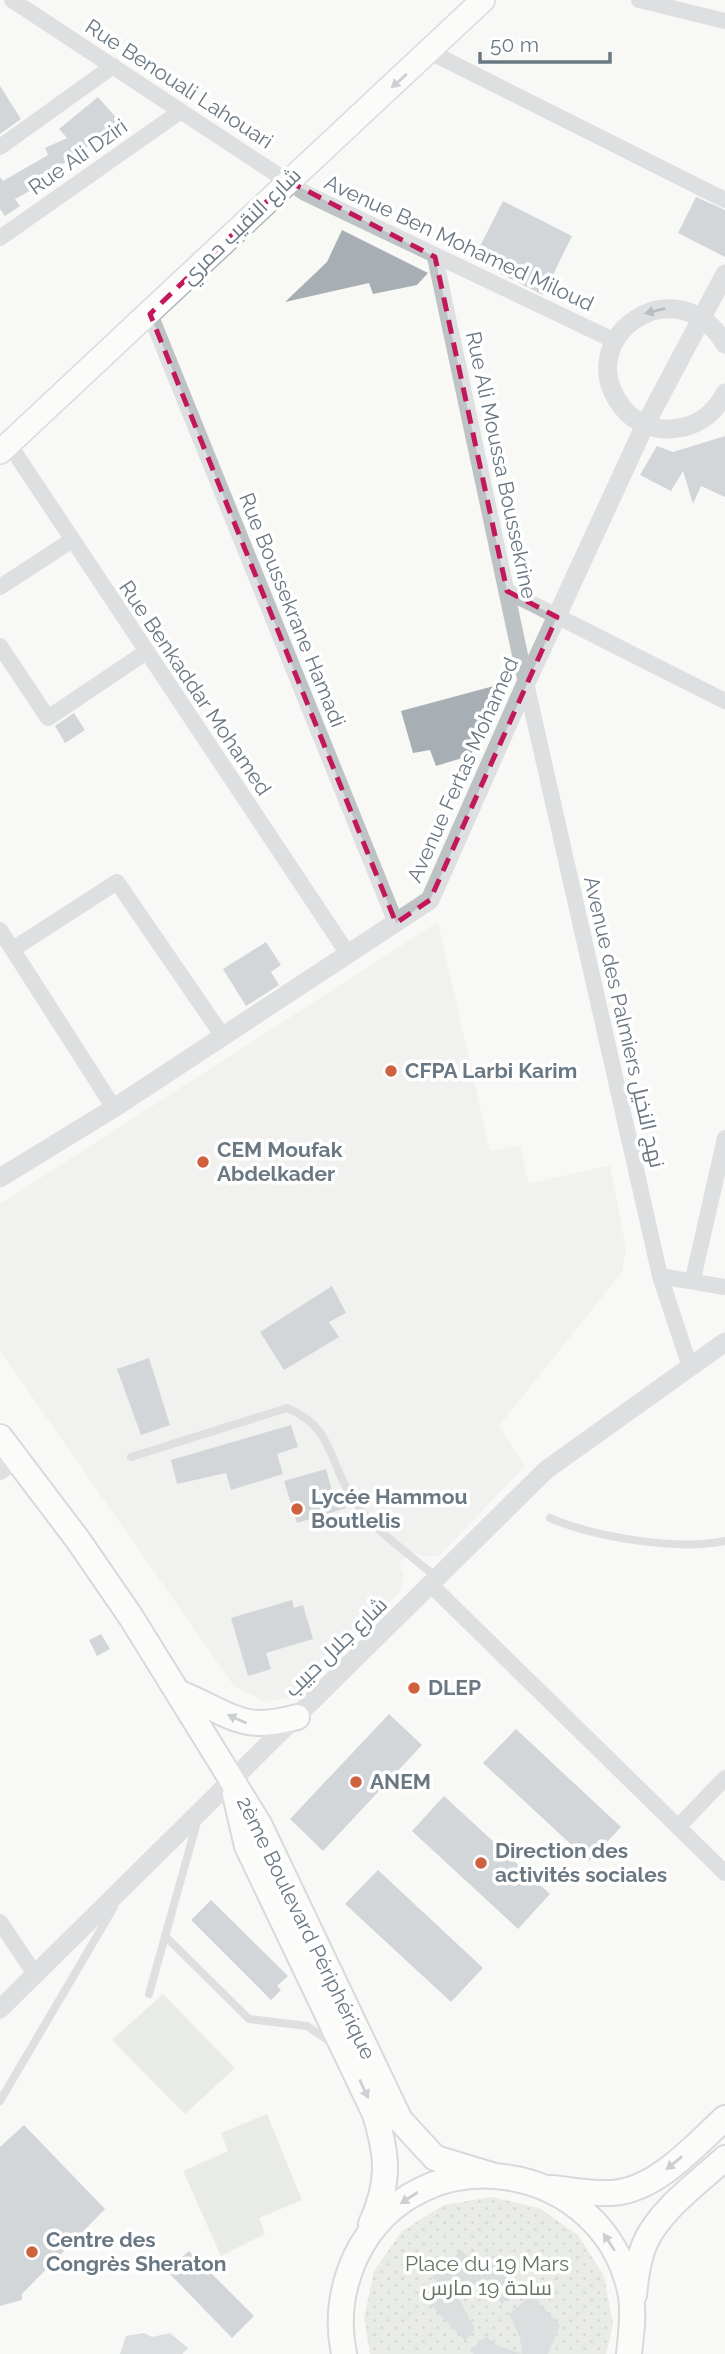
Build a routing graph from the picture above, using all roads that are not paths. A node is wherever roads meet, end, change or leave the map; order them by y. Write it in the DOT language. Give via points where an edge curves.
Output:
graph roads {
  1 [pos="12,0"];
  2 [pos="483,0"];
  3 [pos="639,0"];
  4 [pos="725,21"];
  5 [pos="430,52"];
  6 [pos="113,66"];
  7 [pos="181,111"];
  8 [pos="0,147"];
  9 [pos="288,181"];
  10 [pos="725,200"];
  11 [pos="0,238"];
  12 [pos="435,257"];
  13 [pos="725,274"];
  14 [pos="150,314"];
  15 [pos="703,318"];
  16 [pos="615,341"];
  17 [pos="725,344"];
  18 [pos="725,395"];
  19 [pos="646,425"];
  20 [pos="4,448"];
  21 [pos="72,540"];
  22 [pos="0,587"];
  23 [pos="506,590"];
  24 [pos="557,617"];
  25 [pos="0,646"];
  26 [pos="146,652"];
  27 [pos="526,683"];
  28 [pos="725,701"];
  29 [pos="396,923"];
  30 [pos="0,930"];
  31 [pos="13,949"];
  32 [pos="348,954"];
  33 [pos="222,1035"];
  34 [pos="114,1108"];
  35 [pos="725,1138"];
  36 [pos="0,1178"];
  37 [pos="660,1276"];
  38 [pos="693,1279"];
  39 [pos="725,1287"];
  40 [pos="725,1342"];
  41 [pos="690,1367"];
  42 [pos="0,1437"];
  43 [pos="131,1457"];
  44 [pos="9,1466"];
  45 [pos="550,1518"];
  46 [pos="725,1541"];
  47 [pos="434,1581"];
  48 [pos="180,1693"];
  49 [pos="297,1717"];
  50 [pos="725,1778"];
  51 [pos="232,1780"];
  52 [pos="201,1809"];
  53 [pos="678,1826"];
  54 [pos="725,1873"];
  55 [pos="132,1876"];
  56 [pos="0,1922"];
  57 [pos="165,1936"];
  58 [pos="35,1974"];
  59 [pos="149,1994"];
  60 [pos="0,2009"];
  61 [pos="347,2053"];
  62 [pos="0,2101"];
  63 [pos="725,2118"];
  64 [pos="725,2158"];
  65 [pos="495,2176"];
  66 [pos="546,2187"];
  67 [pos="363,2241"];
  68 [pos="340,2313"];
  69 [pos="632,2313"];
  70 [pos="336,2354"];
  71 [pos="344,2354"];
  72 [pos="629,2354"];
  1 -- 6 [label="street, Rue Benouali Lahouari"];
  2 -- 5 [label="main road, شارع النقيب حمري"];
  3 -- 4 [label="street"];
  5 -- 9 [label="main road, شارع النقيب حمري, one-way"];
  5 -- 10 [label="street"];
  6 -- 7 [label="street, Rue Benouali Lahouari"];
  6 -- 8 [label="street"];
  7 -- 9 [label="street, Rue Benouali Lahouari"];
  7 -- 11 [label="street, Rue Ali Dziri"];
  9 -- 12 [label="street, Avenue Ben Mohamed Miloud"];
  9 -- 14 [label="main road, شارع النقيب حمري"];
  12 -- 16 [label="street, Avenue Ben Mohamed Miloud"];
  12 -- 23 [label="street, Rue Ali Moussa Boussekrine"];
  13 -- 15 [label="street, Avenue Fertas Mohamed"];
  14 -- 20 [label="main road, شارع النقيب حمري"];
  14 -- 29 [label="street, Rue Boussekrane Hamadi"];
  15 -- 16 [label="street, one-way" via="664,308 644,313 627,324"];
  15 -- 17 [label="street"];
  15 -- 19 [label="street, Avenue Fertas Mohamed"];
  16 -- 19 [label="street" via="609,370 616,399 628,415"];
  18 -- 19 [label="street" via="714,411 682,429"];
  19 -- 24 [label="street, Avenue Fertas Mohamed"];
  20 -- 21 [label="street, Rue Benkaddar Mohamed"];
  21 -- 22 [label="street"];
  21 -- 26 [label="street, Rue Benkaddar Mohamed"];
  23 -- 24 [label="street"];
  23 -- 27 [label="street, Rue Ali Moussa Boussekrine"];
  24 -- 27 [label="street, Avenue Fertas Mohamed"];
  24 -- 28 [label="street"];
  25 -- 26 [label="street" via="48,718"];
  26 -- 32 [label="street, Rue Benkaddar Mohamed"];
  27 -- 29 [label="street, Avenue Fertas Mohamed" via="430,900"];
  27 -- 37 [label="street, Avenue des Palmiers نهج النخيل"];
  29 -- 32 [label="street, Avenue Fertas Mohamed"];
  30 -- 31 [label="street"];
  31 -- 33 [label="street" via="117,882"];
  31 -- 34 [label="street"];
  32 -- 33 [label="street, Avenue Fertas Mohamed"];
  33 -- 34 [label="street, Avenue Fertas Mohamed"];
  34 -- 36 [label="street, Avenue Fertas Mohamed"];
  35 -- 38 [label="street"];
  37 -- 38 [label="street"];
  37 -- 41 [label="street, Avenue des Palmiers نهج النخيل"];
  38 -- 39 [label="street"];
  40 -- 41 [label="street, شارع جلال حبيب"];
  41 -- 47 [label="street, شارع جلال حبيب" via="545,1470"];
  42 -- 44 [label="main road"];
  43 -- 47 [label="lane" via="287,1408 296,1411 319,1427 353,1500 372,1524"];
  44 -- 48 [label="main road" via="78,1540"];
  45 -- 46 [label="lane" via="594,1533 686,1544"];
  47 -- 49 [label="street, شارع جلال حبيب"];
  47 -- 53 [label="street"];
  49 -- 48 [label="main road, one-way" via="250,1724"];
  48 -- 51 [label="main road"];
  49 -- 51 [label="street, شارع جلال حبيب"];
  50 -- 53 [label="street"];
  51 -- 52 [label="street, شارع جلال حبيب"];
  51 -- 61 [label="main road, 2ème Boulevard Périphérique" via="247,1846"];
  51 -- 65 [label="main road, 2ème Boulevard Périphérique" via="259,1824 400,2120 435,2158"];
  52 -- 55 [label="street, شارع جلال حبيب"];
  52 -- 57 [label="lane"];
  53 -- 54 [label="street"];
  55 -- 58 [label="street, شارع جلال حبيب"];
  55 -- 62 [label="lane"];
  56 -- 58 [label="street"];
  57 -- 59 [label="lane"];
  57 -- 61 [label="lane" via="249,2019 307,2026"];
  58 -- 60 [label="street, شارع جلال حبيب"];
  61 -- 67 [label="main road, 2ème Boulevard Périphérique, one-way" via="385,2144 383,2198"];
  63 -- 66 [label="main road, one-way" via="655,2178 633,2189 612,2193"];
  64 -- 69 [label="main road" via="671,2209 646,2241"];
  65 -- 66 [label="main road"];
  65 -- 67 [label="main road, one-way" via="445,2181 413,2194 385,2215"];
  69 -- 66 [label="main road, one-way" via="625,2273 614,2249 582,2210"];
  67 -- 68 [label="main road, 2ème Boulevard Périphérique" via="347,2276"];
  68 -- 70 [label="main road"];
  68 -- 71 [label="main road"];
  69 -- 72 [label="main road"];
}
